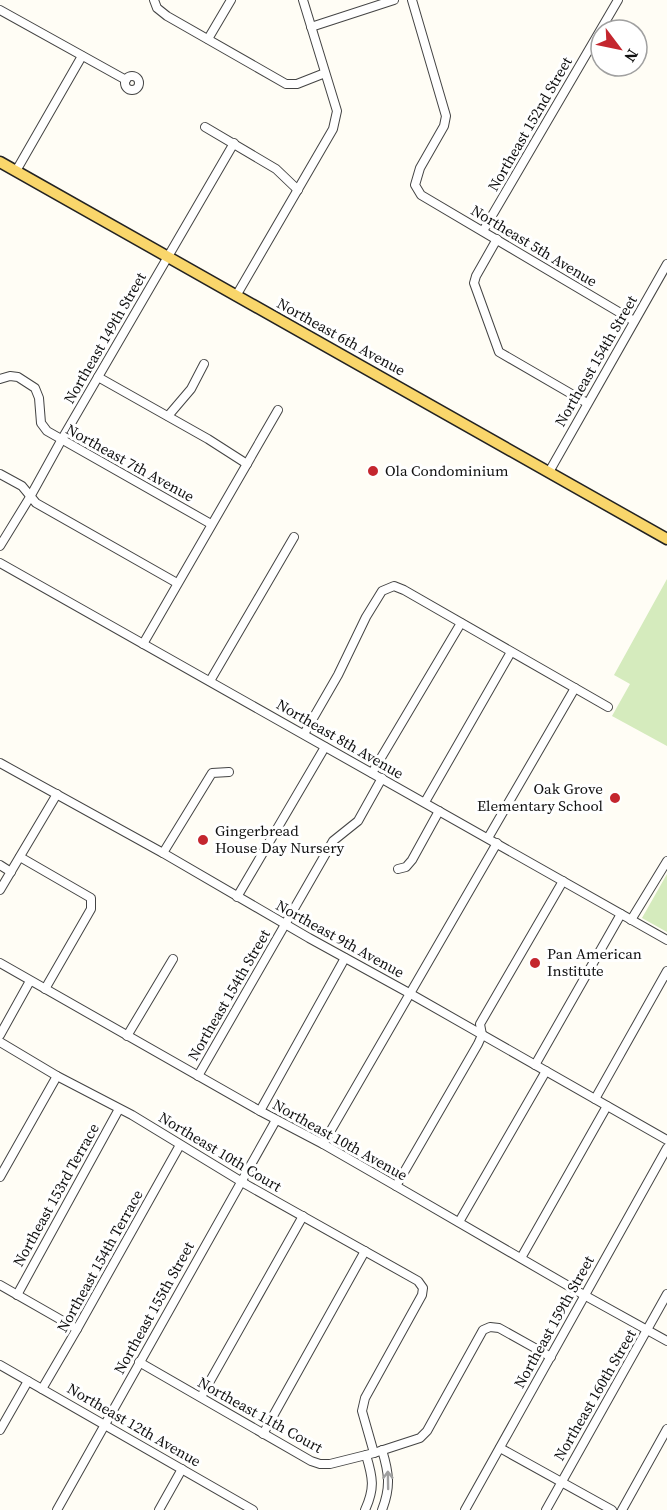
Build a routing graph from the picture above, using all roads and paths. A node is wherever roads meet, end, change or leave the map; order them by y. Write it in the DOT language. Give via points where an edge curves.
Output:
graph roads {
  1 [pos="154,0"];
  2 [pos="231,0"];
  3 [pos="303,0"];
  4 [pos="394,0"];
  5 [pos="618,0"];
  6 [pos="414,2"];
  7 [pos="0,10"];
  8 [pos="311,27"];
  9 [pos="208,39"];
  10 [pos="82,56"];
  11 [pos="325,73"];
  12 [pos="126,80"];
  13 [pos="205,127"];
  14 [pos="234,143"];
  15 [pos="0,162"];
  16 [pos="16,171"];
  17 [pos="298,190"];
  18 [pos="483,231"];
  19 [pos="497,239"];
  20 [pos="168,257"];
  21 [pos="667,264"];
  22 [pos="236,296"];
  23 [pos="634,321"];
  24 [pos="204,364"];
  25 [pos="98,377"];
  26 [pos="0,380"];
  27 [pos="587,403"];
  28 [pos="278,410"];
  29 [pos="168,416"];
  30 [pos="62,440"];
  31 [pos="247,464"];
  32 [pos="549,472"];
  33 [pos="0,474"];
  34 [pos="30,497"];
  35 [pos="211,524"];
  36 [pos="294,537"];
  37 [pos="667,539"];
  38 [pos="0,546"];
  39 [pos="0,562"];
  40 [pos="177,584"];
  41 [pos="461,623"];
  42 [pos="143,644"];
  43 [pos="510,652"];
  44 [pos="210,681"];
  45 [pos="575,688"];
  46 [pos="608,707"];
  47 [pos="304,734"];
  48 [pos="325,747"];
  49 [pos="0,763"];
  50 [pos="229,772"];
  51 [pos="372,772"];
  52 [pos="382,778"];
  53 [pos="57,794"];
  54 [pos="425,802"];
  55 [pos="439,811"];
  56 [pos="488,838"];
  57 [pos="496,843"];
  58 [pos="163,853"];
  59 [pos="20,857"];
  60 [pos="667,861"];
  61 [pos="0,865"];
  62 [pos="398,869"];
  63 [pos="11,872"];
  64 [pos="563,881"];
  65 [pos="0,890"];
  66 [pos="237,897"];
  67 [pos="621,914"];
  68 [pos="632,920"];
  69 [pos="286,924"];
  70 [pos="667,940"];
  71 [pos="345,958"];
  72 [pos="173,959"];
  73 [pos="0,963"];
  74 [pos="667,971"];
  75 [pos="30,981"];
  76 [pos="45,989"];
  77 [pos="410,993"];
  78 [pos="0,1035"];
  79 [pos="482,1035"];
  80 [pos="127,1036"];
  81 [pos="0,1042"];
  82 [pos="535,1065"];
  83 [pos="546,1071"];
  84 [pos="57,1076"];
  85 [pos="198,1076"];
  86 [pos="595,1099"];
  87 [pos="607,1106"];
  88 [pos="119,1109"];
  89 [pos="260,1111"];
  90 [pos="276,1120"];
  91 [pos="667,1140"];
  92 [pos="323,1144"];
  93 [pos="180,1145"];
  94 [pos="667,1148"];
  95 [pos="0,1177"];
  96 [pos="242,1181"];
  97 [pos="396,1186"];
  98 [pos="303,1216"];
  99 [pos="459,1222"];
  100 [pos="365,1251"];
  101 [pos="521,1258"];
  102 [pos="0,1285"];
  103 [pos="667,1294"];
  104 [pos="17,1295"];
  105 [pos="584,1295"];
  106 [pos="77,1329"];
  107 [pos="647,1330"];
  108 [pos="667,1341"];
  109 [pos="551,1356"];
  110 [pos="139,1362"];
  111 [pos="0,1365"];
  112 [pos="28,1381"];
  113 [pos="42,1389"];
  114 [pos="201,1397"];
  115 [pos="105,1424"];
  116 [pos="667,1429"];
  117 [pos="0,1430"];
  118 [pos="263,1434"];
  119 [pos="500,1448"];
  120 [pos="374,1453"];
  121 [pos="182,1469"];
  122 [pos="561,1482"];
  123 [pos="57,1510"];
  124 [pos="159,1510"];
  125 [pos="253,1510"];
  126 [pos="365,1510"];
  127 [pos="382,1510"];
  128 [pos="465,1510"];
  129 [pos="546,1510"];
  130 [pos="612,1510"];
  131 [pos="622,1510"];
  1 -- 9 [label="street" via="167,16"];
  2 -- 9 [label="street"];
  3 -- 8 [label="street"];
  4 -- 8 [label="street"];
  5 -- 18 [label="street, Northeast 152nd Street"];
  6 -- 18 [label="street, Northeast 5th Avenue" via="446,116 415,185 421,195"];
  7 -- 10 [label="street"];
  8 -- 11 [label="street"];
  9 -- 11 [label="street" via="286,84"];
  10 -- 12 [label="street"];
  10 -- 16 [label="street"];
  11 -- 17 [label="street" via="337,111 333,129"];
  13 -- 14 [label="street"];
  14 -- 17 [label="street" via="276,169"];
  14 -- 20 [label="street, Northeast 149th Street"];
  15 -- 16 [label="main road, Northeast 6th Avenue"];
  16 -- 20 [label="main road, Northeast 6th Avenue"];
  17 -- 22 [label="street"];
  18 -- 19 [label="street, Northeast 5th Avenue"];
  19 -- 23 [label="street, Northeast 5th Avenue"];
  19 -- 27 [label="street" via="474,283 499,352"];
  20 -- 22 [label="main road, Northeast 6th Avenue"];
  20 -- 25 [label="street, Northeast 149th Street"];
  21 -- 23 [label="street, Northeast 154th Street"];
  22 -- 32 [label="main road, Northeast 6th Avenue"];
  23 -- 27 [label="street, Northeast 154th Street"];
  24 -- 29 [label="street" via="191,389"];
  25 -- 29 [label="street"];
  25 -- 30 [label="street, Northeast 149th Street"];
  26 -- 30 [label="street, Northeast 7th Avenue" via="18,377 35,388 41,423"];
  27 -- 32 [label="street, Northeast 154th Street"];
  28 -- 31 [label="street"];
  29 -- 31 [label="street"];
  30 -- 34 [label="street, Northeast 149th Street"];
  30 -- 35 [label="street, Northeast 7th Avenue"];
  31 -- 35 [label="street"];
  32 -- 37 [label="main road, Northeast 6th Avenue"];
  33 -- 34 [label="street" via="22,486"];
  34 -- 38 [label="street, Northeast 149th Street"];
  34 -- 40 [label="street"];
  35 -- 40 [label="street"];
  36 -- 44 [label="street"];
  39 -- 42 [label="street, Northeast 8th Avenue"];
  40 -- 42 [label="street"];
  41 -- 43 [label="street"];
  41 -- 47 [label="street" via="404,590 394,586 382,591"];
  41 -- 51 [label="street"];
  42 -- 44 [label="street, Northeast 8th Avenue"];
  43 -- 45 [label="street"];
  43 -- 54 [label="street"];
  44 -- 47 [label="street, Northeast 8th Avenue"];
  45 -- 46 [label="street"];
  45 -- 56 [label="street"];
  47 -- 48 [label="street, Northeast 8th Avenue"];
  48 -- 51 [label="street, Northeast 8th Avenue"];
  48 -- 66 [label="street"];
  49 -- 53 [label="street, Northeast 9th Avenue"];
  50 -- 58 [label="street" via="213,773"];
  51 -- 52 [label="street, Northeast 8th Avenue"];
  52 -- 54 [label="street, Northeast 8th Avenue"];
  52 -- 69 [label="street, Northeast 154th Street" via="358,821 333,841"];
  53 -- 58 [label="street, Northeast 9th Avenue"];
  53 -- 59 [label="street"];
  54 -- 55 [label="street, Northeast 8th Avenue"];
  55 -- 56 [label="street, Northeast 8th Avenue"];
  55 -- 62 [label="street" via="412,861"];
  56 -- 57 [label="street, Northeast 8th Avenue"];
  57 -- 64 [label="street, Northeast 8th Avenue"];
  57 -- 77 [label="street"];
  58 -- 66 [label="street, Northeast 9th Avenue"];
  59 -- 63 [label="street"];
  59 -- 76 [label="street" via="91,897 91,909"];
  60 -- 68 [label="street"];
  61 -- 63 [label="street"];
  63 -- 65 [label="street"];
  64 -- 67 [label="street, Northeast 8th Avenue"];
  64 -- 79 [label="street" via="480,1024"];
  66 -- 69 [label="street, Northeast 9th Avenue"];
  67 -- 68 [label="street, Northeast 8th Avenue"];
  67 -- 82 [label="street"];
  68 -- 70 [label="street, Northeast 8th Avenue"];
  69 -- 71 [label="street, Northeast 9th Avenue"];
  69 -- 85 [label="street, Northeast 154th Street"];
  71 -- 77 [label="street, Northeast 9th Avenue"];
  71 -- 89 [label="street"];
  72 -- 80 [label="street"];
  73 -- 75 [label="street, Northeast 10th Avenue"];
  74 -- 86 [label="street"];
  75 -- 76 [label="street, Northeast 10th Avenue"];
  75 -- 78 [label="street"];
  76 -- 80 [label="street, Northeast 10th Avenue"];
  77 -- 79 [label="street, Northeast 9th Avenue"];
  77 -- 92 [label="street"];
  79 -- 82 [label="street, Northeast 9th Avenue"];
  79 -- 97 [label="street"];
  80 -- 85 [label="street, Northeast 10th Avenue"];
  81 -- 84 [label="street, Northeast 10th Court"];
  82 -- 83 [label="street, Northeast 9th Avenue"];
  83 -- 86 [label="street, Northeast 9th Avenue"];
  83 -- 99 [label="street"];
  84 -- 88 [label="street, Northeast 10th Court"];
  84 -- 95 [label="street"];
  85 -- 89 [label="street, Northeast 10th Avenue"];
  86 -- 87 [label="street, Northeast 9th Avenue"];
  87 -- 91 [label="street, Northeast 9th Avenue"];
  87 -- 101 [label="street"];
  88 -- 93 [label="street, Northeast 10th Court"];
  88 -- 104 [label="street, Northeast 153rd Terrace"];
  89 -- 90 [label="street, Northeast 10th Avenue"];
  90 -- 92 [label="street, Northeast 10th Avenue"];
  90 -- 96 [label="street, Northeast 155th Street"];
  92 -- 97 [label="street, Northeast 10th Avenue"];
  93 -- 96 [label="street, Northeast 10th Court"];
  93 -- 106 [label="street, Northeast 154th Terrace"];
  94 -- 105 [label="street, Northeast 159th Street"];
  96 -- 98 [label="street, Northeast 10th Court"];
  96 -- 110 [label="street, Northeast 155th Street"];
  97 -- 99 [label="street, Northeast 10th Avenue"];
  98 -- 100 [label="street, Northeast 10th Court"];
  98 -- 114 [label="street"];
  99 -- 101 [label="street, Northeast 10th Avenue"];
  100 -- 118 [label="street"];
  100 -- 120 [label="street, Northeast 10th Court" via="418,1281 423,1288 365,1398 362,1411"];
  101 -- 105 [label="street, Northeast 10th Avenue"];
  102 -- 104 [label="street"];
  103 -- 107 [label="street, Northeast 160th Street"];
  104 -- 106 [label="street"];
  105 -- 107 [label="street, Northeast 10th Avenue"];
  105 -- 109 [label="street, Northeast 159th Street"];
  106 -- 113 [label="street, Northeast 154th Terrace"];
  107 -- 108 [label="street, Northeast 10th Avenue"];
  107 -- 122 [label="street, Northeast 160th Street"];
  109 -- 119 [label="street, Northeast 159th Street"];
  109 -- 120 [label="street, Northeast 11th Court" via="499,1328 483,1330 427,1431 420,1438"];
  110 -- 114 [label="street, Northeast 11th Court"];
  110 -- 115 [label="street, Northeast 155th Street"];
  111 -- 112 [label="street, Northeast 12th Avenue"];
  112 -- 113 [label="street, Northeast 12th Avenue"];
  112 -- 117 [label="street"];
  113 -- 115 [label="street, Northeast 12th Avenue"];
  114 -- 118 [label="street, Northeast 11th Court"];
  115 -- 121 [label="street, Northeast 12th Avenue"];
  115 -- 123 [label="street, Northeast 155th Street"];
  116 -- 131 [label="street"];
  118 -- 120 [label="street, Northeast 11th Court" via="320,1464"];
  119 -- 122 [label="street"];
  119 -- 128 [label="street, Northeast 159th Street"];
  120 -- 126 [label="street" via="372,1492"];
  127 -- 120 [label="street, one-way" via="389,1477"];
  121 -- 124 [label="street"];
  121 -- 125 [label="street, Northeast 12th Avenue"];
  122 -- 129 [label="street, Northeast 160th Street"];
  122 -- 130 [label="street"];
}
